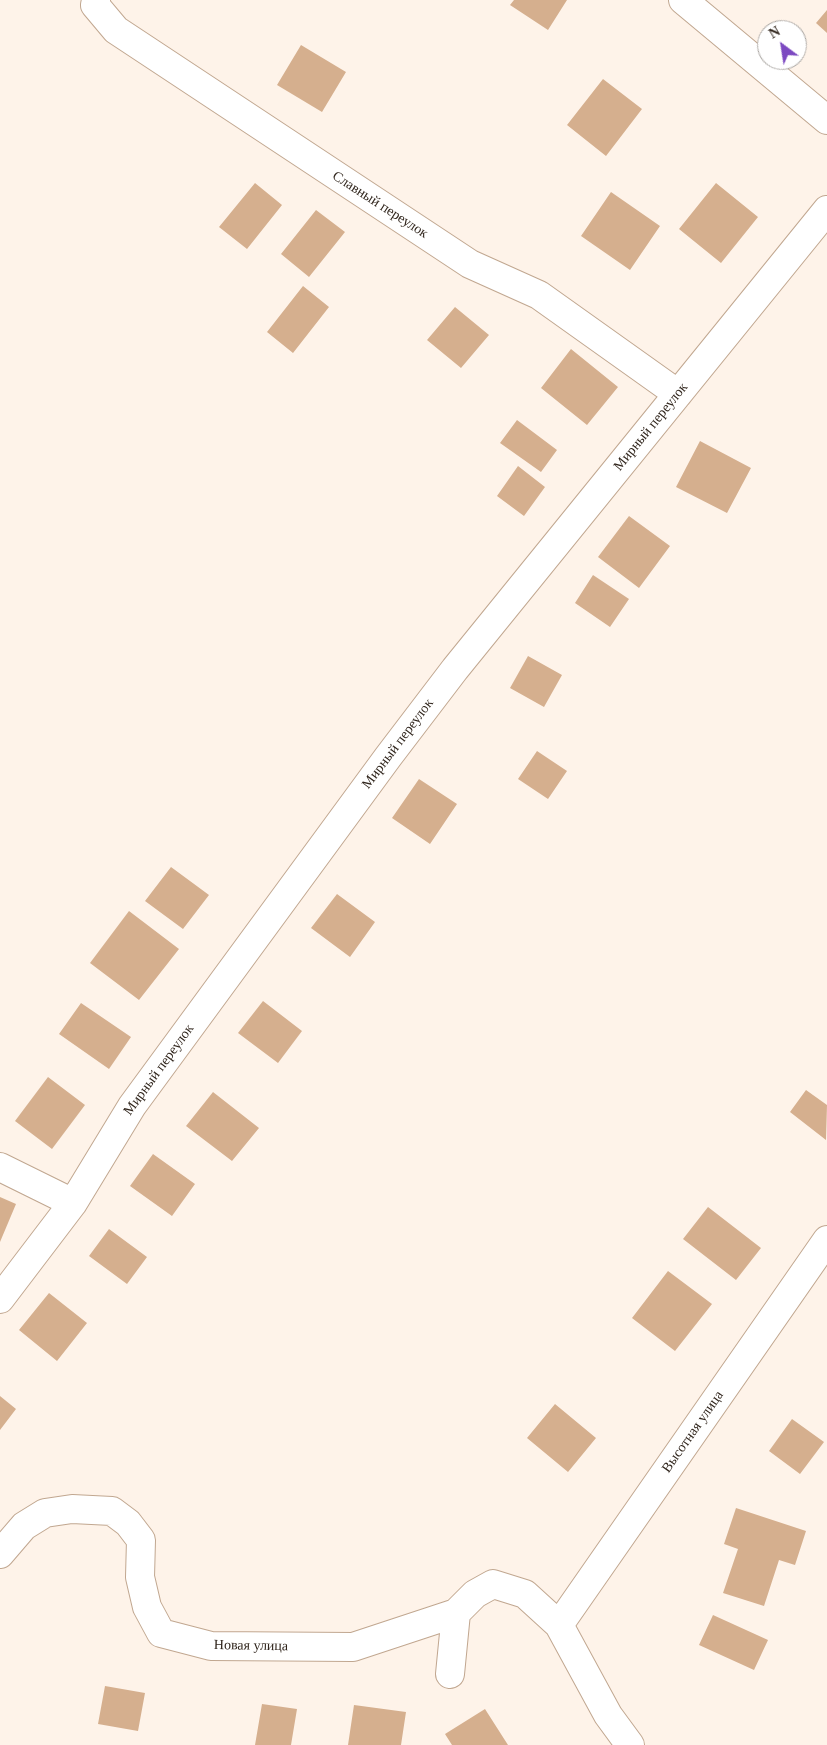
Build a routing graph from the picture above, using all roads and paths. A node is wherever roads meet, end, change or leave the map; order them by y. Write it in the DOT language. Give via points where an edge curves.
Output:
graph roads {
  1 [pos="96,0"];
  2 [pos="684,0"];
  3 [pos="827,120"];
  4 [pos="827,210"];
  5 [pos="678,394"];
  6 [pos="0,1168"];
  7 [pos="73,1204"];
  8 [pos="827,1240"];
  9 [pos="0,1300"];
  10 [pos="0,1554"];
  11 [pos="456,1613"];
  12 [pos="559,1625"];
  13 [pos="450,1674"];
  14 [pos="630,1745"];
  1 -- 5 [label="street, Славный переулок" via="95,6 116,30 470,264 539,296"];
  2 -- 3 [label="street"];
  4 -- 5 [label="street, Мирный переулок"];
  5 -- 7 [label="street, Мирный переулок" via="455,669 388,757 132,1106"];
  6 -- 7 [label="street"];
  7 -- 9 [label="street, Мирный переулок"];
  8 -- 12 [label="street, Высотная улица"];
  10 -- 11 [label="street, Новая улица" via="24,1526 45,1514 72,1509 112,1511 128,1522 141,1540 140,1577 147,1607 161,1634 210,1646 353,1646"];
  11 -- 12 [label="street, Новая улица" via="475,1594 493,1584 525,1594"];
  11 -- 13 [label="street"];
  12 -- 14 [label="street, Новая улица" via="608,1715"];
}
